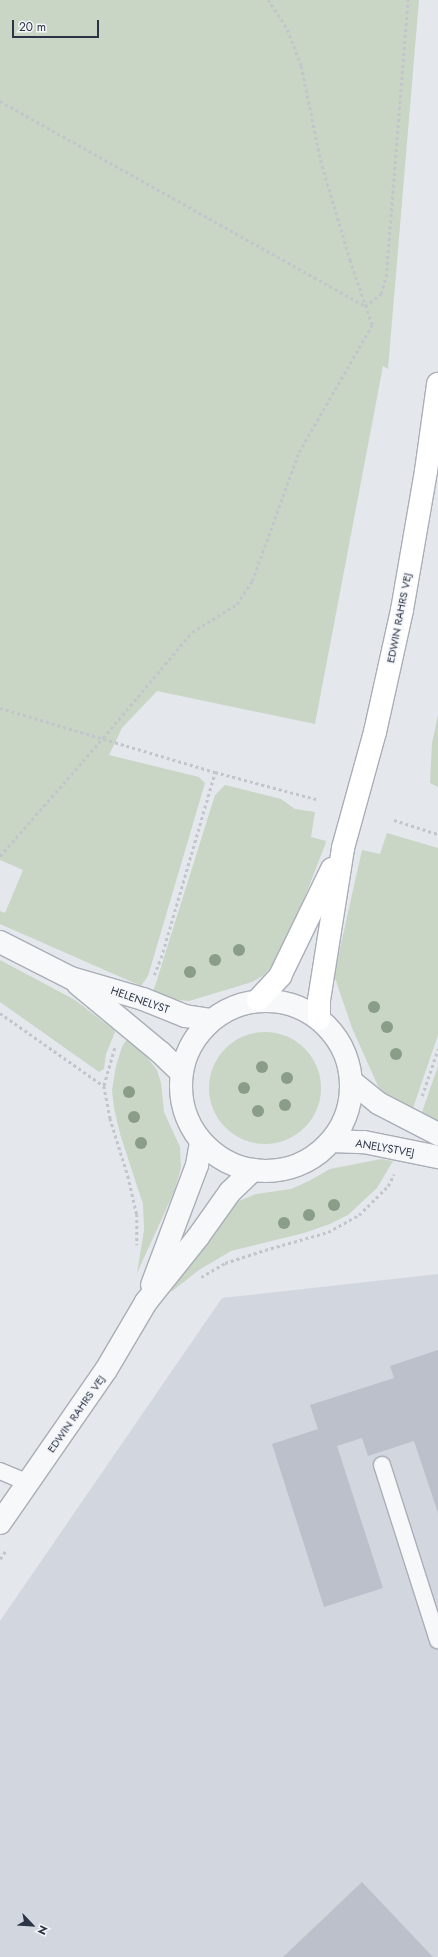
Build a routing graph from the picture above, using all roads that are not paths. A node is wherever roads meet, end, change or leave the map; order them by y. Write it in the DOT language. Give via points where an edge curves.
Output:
graph roads {
  1 [pos="438,384"];
  2 [pos="343,848"];
  3 [pos="0,942"];
  4 [pos="71,978"];
  5 [pos="258,1000"];
  6 [pos="319,1019"];
  7 [pos="210,1020"];
  8 [pos="181,1072"];
  9 [pos="351,1081"];
  10 [pos="438,1134"];
  11 [pos="331,1140"];
  12 [pos="201,1142"];
  13 [pos="438,1157"];
  14 [pos="254,1170"];
  15 [pos="146,1302"];
  16 [pos="382,1465"];
  17 [pos="0,1471"];
  18 [pos="28,1483"];
  19 [pos="0,1523"];
  20 [pos="438,1640"];
  1 -- 2 [label="highway, EDWIN RAHRS VEJ" via="402,610 375,732"];
  2 -- 5 [label="highway" via="280,976"];
  2 -- 6 [label="highway" via="319,1000"];
  3 -- 4 [label="street, HELENELYST"];
  4 -- 7 [label="street, HELENELYST" via="143,999 185,1016"];
  4 -- 8 [label="street, HELENELYST"];
  5 -- 6 [label="street" via="279,1001 300,1007"];
  5 -- 7 [label="street" via="233,1007"];
  6 -- 9 [label="street" via="342,1046"];
  7 -- 8 [label="street" via="191,1044"];
  8 -- 12 [label="street" via="182,1102 192,1130"];
  9 -- 10 [label="street" via="378,1103"];
  9 -- 11 [label="street" via="347,1113"];
  11 -- 13 [label="street, ANELYSTVEJ" via="364,1142"];
  11 -- 14 [label="street" via="321,1151 296,1166 268,1171"];
  12 -- 14 [label="street" via="216,1156 234,1165"];
  12 -- 15 [label="street, EDWIN RAHRS VEJ" via="197,1166"];
  14 -- 15 [label="street, EDWIN RAHRS VEJ" via="230,1192"];
  15 -- 18 [label="street, EDWIN RAHRS VEJ" via="106,1370"];
  16 -- 20 [label="lane"];
  17 -- 18 [label="lane"];
  18 -- 19 [label="street, EDWIN RAHRS VEJ"];
}
